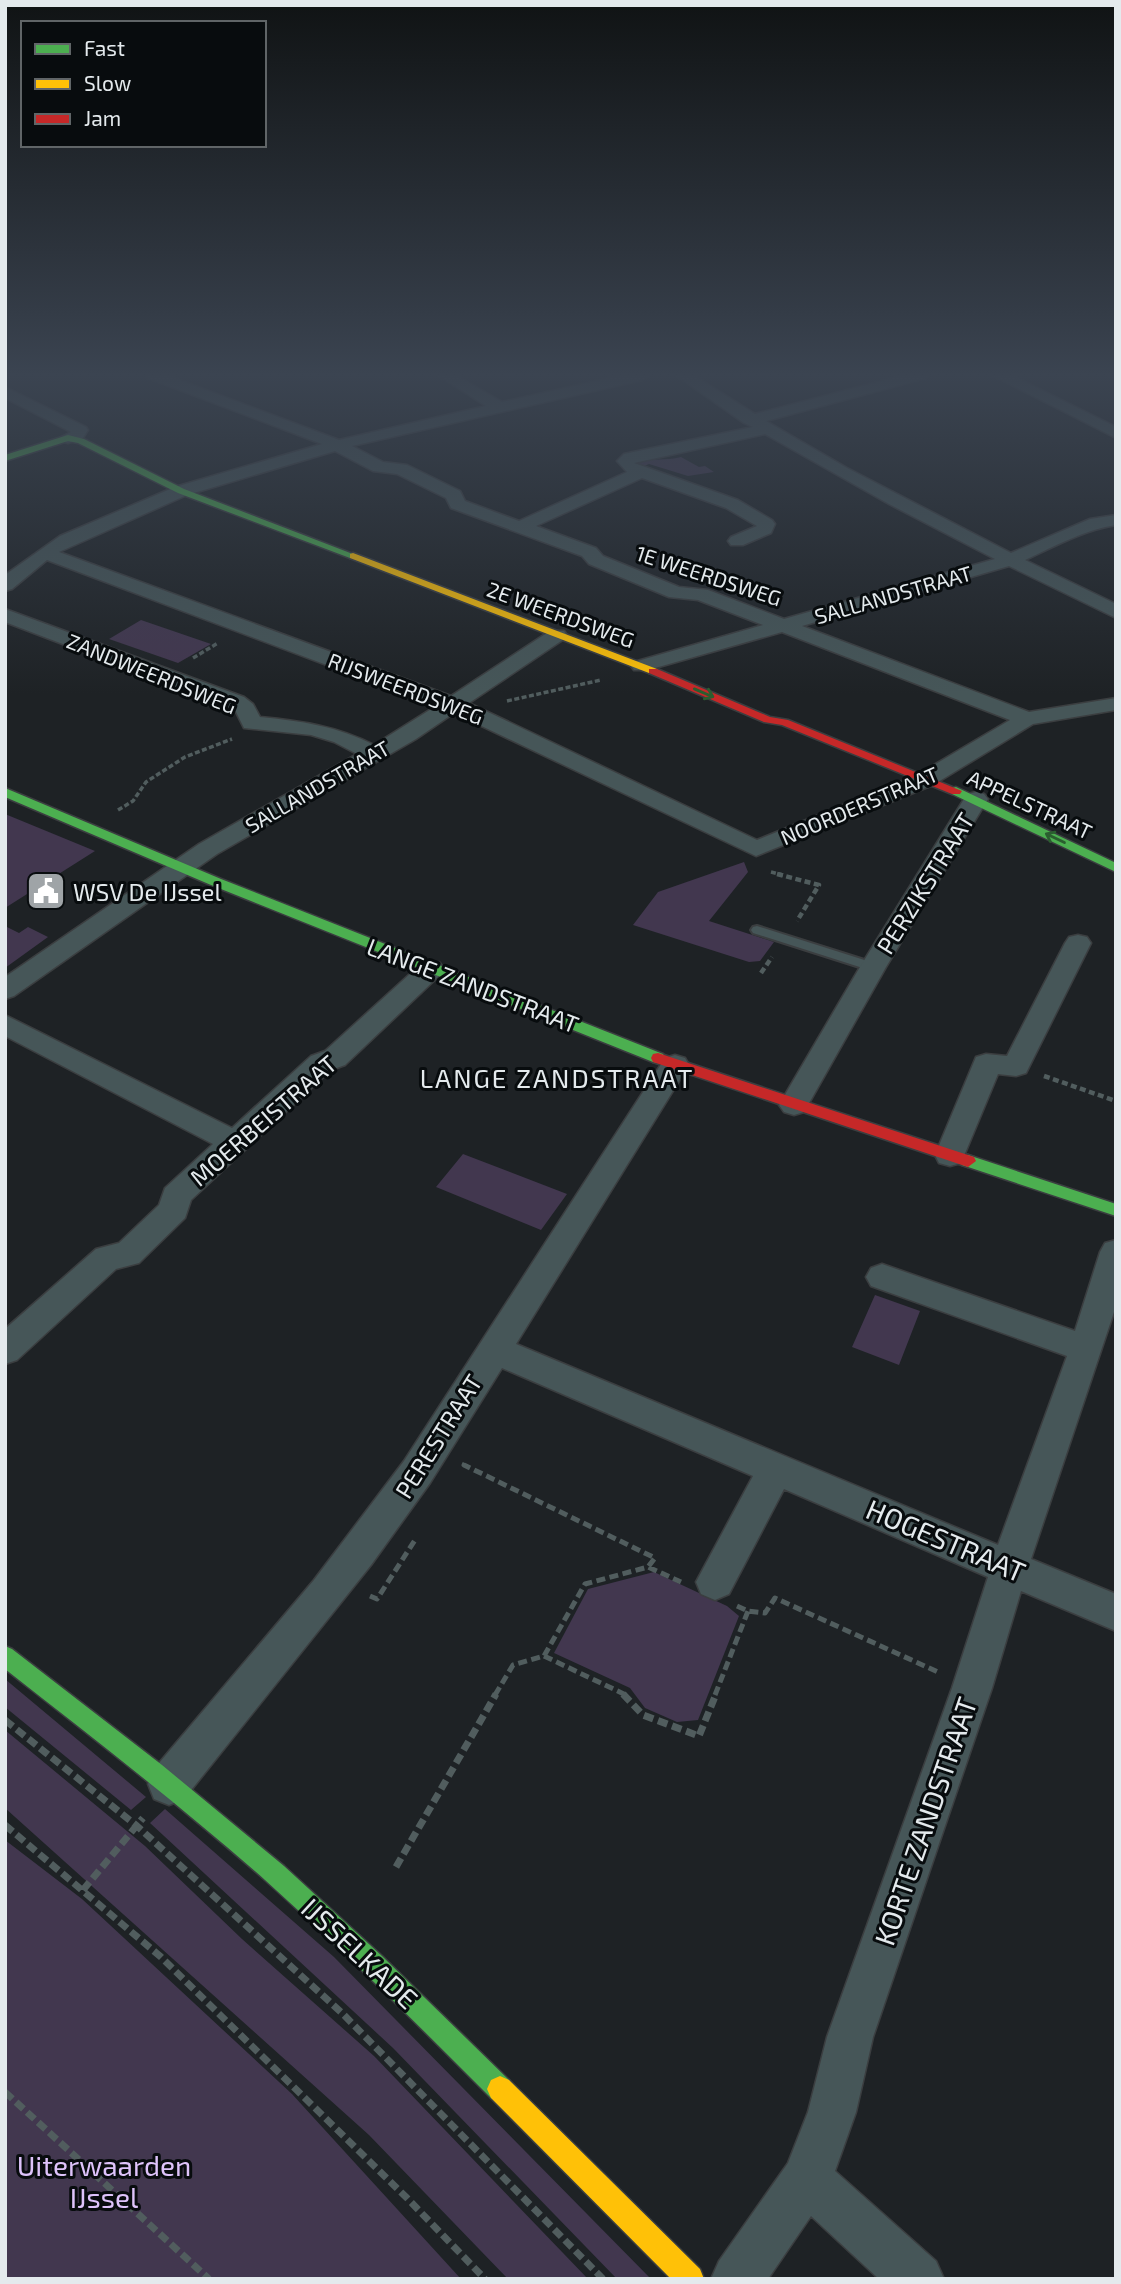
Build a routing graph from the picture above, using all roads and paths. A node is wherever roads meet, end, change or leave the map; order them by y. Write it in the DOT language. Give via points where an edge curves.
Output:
graph roads {
  1 [pos="162,482"];
  2 [pos="213,482"];
  3 [pos="427,482"];
  4 [pos="620,482"];
  5 [pos="669,482"];
  6 [pos="862,482"];
  7 [pos="181,491"];
  8 [pos="1116,520"];
  9 [pos="522,526"];
  10 [pos="737,541"];
  11 [pos="45,552"];
  12 [pos="1009,561"];
  13 [pos="5,585"];
  14 [pos="1116,612"];
  15 [pos="5,615"];
  16 [pos="785,624"];
  17 [pos="244,627"];
  18 [pos="556,635"];
  19 [pos="641,666"];
  20 [pos="162,676"];
  21 [pos="452,704"];
  22 [pos="1116,704"];
  23 [pos="1027,719"];
  24 [pos="252,723"];
  25 [pos="373,753"];
  26 [pos="925,780"];
  27 [pos="5,792"];
  28 [pos="976,799"];
  29 [pos="90,827"];
  30 [pos="756,849"];
  31 [pos="181,867"];
  32 [pos="1116,868"];
  33 [pos="771,872"];
  34 [pos="757,930"];
  35 [pos="785,939"];
  36 [pos="1078,943"];
  37 [pos="873,967"];
  38 [pos="431,969"];
  39 [pos="761,973"];
  40 [pos="5,990"];
  41 [pos="5,1024"];
  42 [pos="674,1065"];
  43 [pos="1016,1066"];
  44 [pos="1116,1101"];
  45 [pos="794,1105"];
  46 [pos="234,1142"];
  47 [pos="950,1155"];
  48 [pos="1116,1210"];
  49 [pos="1116,1252"];
  50 [pos="882,1277"];
  51 [pos="493,1349"];
  52 [pos="1086,1349"];
  53 [pos="5,1350"];
  54 [pos="442,1432"];
  55 [pos="776,1468"];
  56 [pos="1010,1566"];
  57 [pos="648,1567"];
  58 [pos="710,1589"];
  59 [pos="748,1611"];
  60 [pos="1116,1612"];
  61 [pos="5,1656"];
  62 [pos="544,1656"];
  63 [pos="972,1688"];
  64 [pos="5,1720"];
  65 [pos="169,1784"];
  66 [pos="5,1825"];
  67 [pos="137,1826"];
  68 [pos="396,1867"];
  69 [pos="83,1890"];
  70 [pos="5,2092"];
  71 [pos="807,2179"];
  72 [pos="209,2279"];
  73 [pos="485,2279"];
  74 [pos="603,2279"];
  75 [pos="690,2279"];
  76 [pos="737,2279"];
  77 [pos="919,2279"];
  1 -- 7 [label="street, 2E WEERDSWEG"];
  2 -- 7 [label="street"];
  3 -- 9 [label="street, 1E WEERDSWEG" via="454,495 457,504 505,524"];
  4 -- 9 [label="street"];
  5 -- 10 [label="street" via="732,503 766,524 765,529"];
  6 -- 12 [label="street"];
  7 -- 11 [label="street"];
  7 -- 18 [label="street, 2E WEERDSWEG"];
  8 -- 12 [label="street, SALLANDSTRAAT" via="1067,534"];
  9 -- 16 [label="street, 1E WEERDSWEG" via="676,593 701,594"];
  11 -- 13 [label="street"];
  11 -- 17 [label="street, RIJSWEERDSWEG"];
  12 -- 14 [label="street"];
  12 -- 16 [label="street, SALLANDSTRAAT"];
  15 -- 20 [label="street, ZANDWEERDSWEG"];
  16 -- 19 [label="street, SALLANDSTRAAT"];
  16 -- 23 [label="street, 1E WEERDSWEG"];
  17 -- 20 [label="path"];
  17 -- 21 [label="street, RIJSWEERDSWEG"];
  18 -- 19 [label="street, 2E WEERDSWEG"];
  18 -- 21 [label="street, SALLANDSTRAAT"];
  19 -- 21 [label="path" via="620,676 496,704"];
  19 -- 26 [label="street, 2E WEERDSWEG, one-way"];
  20 -- 24 [label="street, ZANDWEERDSWEG" via="236,702"];
  21 -- 25 [label="street, SALLANDSTRAAT"];
  21 -- 30 [label="street, RIJSWEERDSWEG"];
  22 -- 23 [label="street, NOORDERSTRAAT"];
  23 -- 26 [label="street, NOORDERSTRAAT"];
  24 -- 25 [label="street, ZANDWEERDSWEG" via="312,729 342,737"];
  24 -- 29 [label="path" via="224,744 185,757 146,782 133,801"];
  25 -- 31 [label="street, SALLANDSTRAAT"];
  26 -- 28 [label="street, APPELSTRAAT"];
  26 -- 30 [label="street, NOORDERSTRAAT"];
  27 -- 29 [label="street, LANGE ZANDSTRAAT"];
  32 -- 28 [label="street, APPELSTRAAT, one-way"];
  28 -- 37 [label="street, PERZIKSTRAAT"];
  29 -- 31 [label="street, LANGE ZANDSTRAAT"];
  31 -- 38 [label="street, LANGE ZANDSTRAAT"];
  31 -- 40 [label="street, SALLANDSTRAAT"];
  33 -- 35 [label="path" via="820,884"];
  34 -- 35 [label="lane, PERZIKSTRAAT"];
  35 -- 37 [label="lane, PERZIKSTRAAT"];
  35 -- 39 [label="path"];
  36 -- 43 [label="street"];
  37 -- 45 [label="street, PERZIKSTRAAT"];
  38 -- 42 [label="street, LANGE ZANDSTRAAT"];
  38 -- 46 [label="street, MOERBEISTRAAT" via="335,1058 321,1063"];
  41 -- 46 [label="street"];
  42 -- 45 [label="street, LANGE ZANDSTRAAT"];
  42 -- 51 [label="street, PERESTRAAT"];
  43 -- 44 [label="path"];
  43 -- 47 [label="street" via="986,1064"];
  45 -- 47 [label="street, LANGE ZANDSTRAAT"];
  46 -- 53 [label="street, MOERBEISTRAAT" via="176,1196 173,1210 128,1254 107,1258"];
  47 -- 48 [label="street, LANGE ZANDSTRAAT"];
  49 -- 52 [label="street, KORTE ZANDSTRAAT"];
  50 -- 52 [label="street"];
  51 -- 54 [label="street, PERESTRAAT"];
  51 -- 55 [label="street, HOGESTRAAT"];
  52 -- 56 [label="street, KORTE ZANDSTRAAT"];
  54 -- 57 [label="path" via="476,1447 464,1465 655,1558"];
  54 -- 65 [label="street, PERESTRAAT" via="338,1581"];
  55 -- 56 [label="street, HOGESTRAAT"];
  55 -- 58 [label="street"];
  56 -- 60 [label="street, HOGESTRAAT"];
  56 -- 63 [label="street, KORTE ZANDSTRAAT"];
  57 -- 58 [label="path"];
  57 -- 62 [label="path" via="585,1584"];
  58 -- 59 [label="path"];
  59 -- 62 [label="path" via="699,1736 643,1715 628,1696"];
  59 -- 63 [label="path" via="765,1613 775,1598"];
  61 -- 65 [label="street, IJSSELKADE"];
  62 -- 68 [label="path" via="513,1665"];
  63 -- 71 [label="street, KORTE ZANDSTRAAT" via="850,2037 832,2112"];
  64 -- 67 [label="path"];
  65 -- 75 [label="street, IJSSELKADE" via="275,1874 443,2031"];
  66 -- 69 [label="path"];
  67 -- 69 [label="path"];
  67 -- 74 [label="path" via="342,2013"];
  69 -- 73 [label="path" via="235,2027"];
  70 -- 72 [label="path"];
  71 -- 76 [label="street, KORTE ZANDSTRAAT"];
  71 -- 77 [label="street"];
}
